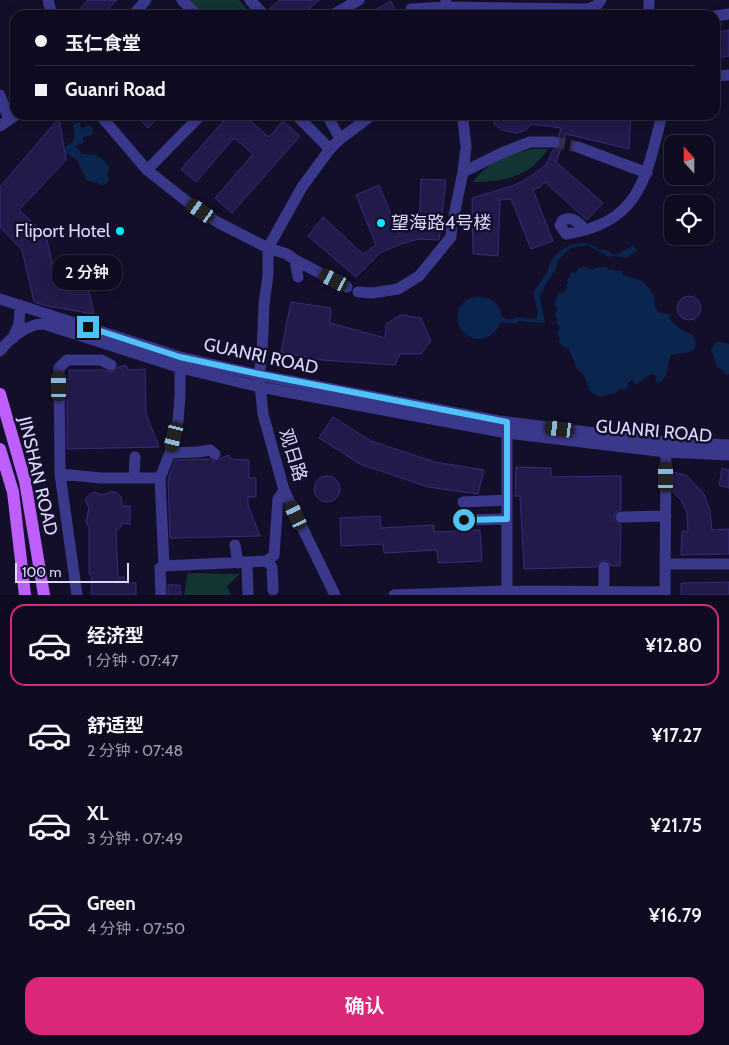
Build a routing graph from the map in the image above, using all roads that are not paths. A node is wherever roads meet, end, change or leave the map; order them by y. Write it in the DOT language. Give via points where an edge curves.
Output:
graph roads {
  1 [pos="146,0"];
  2 [pos="182,0"];
  3 [pos="250,0"];
  4 [pos="359,0"];
  5 [pos="601,0"];
  6 [pos="446,3"];
  7 [pos="410,8"];
  8 [pos="137,10"];
  9 [pos="192,10"];
  10 [pos="259,10"];
  11 [pos="341,10"];
  12 [pos="0,95"];
  13 [pos="104,120"];
  14 [pos="196,120"];
  15 [pos="301,120"];
  16 [pos="323,120"];
  17 [pos="329,120"];
  18 [pos="365,120"];
  19 [pos="463,120"];
  20 [pos="661,120"];
  21 [pos="5,122"];
  22 [pos="312,131"];
  23 [pos="340,139"];
  24 [pos="554,142"];
  25 [pos="578,147"];
  26 [pos="330,149"];
  27 [pos="147,170"];
  28 [pos="464,172"];
  29 [pos="647,173"];
  30 [pos="586,230"];
  31 [pos="268,248"];
  32 [pos="295,260"];
  33 [pos="298,277"];
  34 [pos="347,287"];
  35 [pos="358,292"];
  36 [pos="0,298"];
  37 [pos="20,306"];
  38 [pos="13,338"];
  39 [pos="0,351"];
  40 [pos="180,362"];
  41 [pos="111,365"];
  42 [pos="259,374"];
  43 [pos="260,387"];
  44 [pos="0,394"];
  45 [pos="507,428"];
  46 [pos="729,445"];
  47 [pos="666,447"];
  48 [pos="0,449"];
  49 [pos="170,452"];
  50 [pos="215,454"];
  51 [pos="729,455"];
  52 [pos="134,457"];
  53 [pos="60,474"];
  54 [pos="134,478"];
  55 [pos="160,478"];
  56 [pos="284,490"];
  57 [pos="507,500"];
  58 [pos="463,502"];
  59 [pos="666,516"];
  60 [pos="621,517"];
  61 [pos="507,519"];
  62 [pos="464,520"];
  63 [pos="235,545"];
  64 [pos="267,562"];
  65 [pos="243,563"];
  66 [pos="665,564"];
  67 [pos="729,564"];
  68 [pos="164,566"];
  69 [pos="604,566"];
  70 [pos="274,590"];
  71 [pos="604,591"];
  72 [pos="515,592"];
  73 [pos="665,593"];
  74 [pos="25,595"];
  75 [pos="44,595"];
  76 [pos="77,595"];
  77 [pos="161,595"];
  78 [pos="248,595"];
  79 [pos="335,595"];
  80 [pos="394,595"];
  1 -- 8 [label="street"];
  2 -- 9 [label="street"];
  3 -- 10 [label="street"];
  4 -- 11 [label="street"];
  5 -- 6 [label="street" via="588,9"];
  6 -- 7 [label="street"];
  12 -- 21 [label="street"];
  13 -- 27 [label="street"];
  14 -- 27 [label="street"];
  15 -- 22 [label="street"];
  16 -- 22 [label="street"];
  17 -- 23 [label="street"];
  18 -- 23 [label="street"];
  19 -- 28 [label="street"];
  20 -- 29 [label="street"];
  22 -- 26 [label="street"];
  23 -- 26 [label="street"];
  24 -- 28 [label="street" via="530,142"];
  25 -- 29 [label="street"];
  26 -- 31 [label="street" via="302,187"];
  27 -- 31 [label="street" via="217,222"];
  28 -- 35 [label="street" via="451,237 419,276 398,289"];
  29 -- 30 [label="street" via="638,191 620,213"];
  31 -- 32 [label="street"];
  31 -- 42 [label="street, 观日路"];
  32 -- 33 [label="street"];
  32 -- 34 [label="street"];
  36 -- 37 [label="street, GUANRI ROAD"];
  37 -- 38 [label="street" via="19,324"];
  37 -- 40 [label="street, GUANRI ROAD"];
  38 -- 39 [label="street, GUANRI ROAD"];
  38 -- 40 [label="street, GUANRI ROAD" via="44,324"];
  40 -- 42 [label="street, GUANRI ROAD"];
  40 -- 43 [label="street, GUANRI ROAD"];
  40 -- 49 [label="street" via="178,421"];
  41 -- 53 [label="street" via="101,360 67,360 59,368"];
  42 -- 43 [label="street, 观日路"];
  42 -- 45 [label="street, GUANRI ROAD"];
  43 -- 45 [label="street, GUANRI ROAD"];
  43 -- 56 [label="street, 观日路" via="263,414"];
  44 -- 75 [label="main road, JINSHAN ROAD" via="25,481"];
  45 -- 47 [label="street, GUANRI ROAD"];
  45 -- 57 [label="street"];
  46 -- 47 [label="street, GUANRI ROAD"];
  47 -- 51 [label="street, GUANRI ROAD"];
  47 -- 59 [label="street"];
  48 -- 74 [label="main road, JINSHAN ROAD" via="13,492"];
  49 -- 50 [label="street" via="210,450"];
  49 -- 55 [label="street"];
  52 -- 54 [label="street"];
  53 -- 54 [label="street"];
  53 -- 76 [label="street"];
  54 -- 55 [label="street"];
  55 -- 68 [label="street"];
  56 -- 64 [label="street" via="278,499 274,555"];
  56 -- 79 [label="street, 观日路"];
  57 -- 58 [label="street"];
  57 -- 61 [label="street"];
  59 -- 60 [label="street"];
  59 -- 66 [label="street"];
  61 -- 62 [label="street"];
  61 -- 72 [label="street"];
  63 -- 65 [label="street"];
  64 -- 65 [label="street"];
  64 -- 70 [label="street" via="272,567"];
  65 -- 68 [label="street"];
  65 -- 78 [label="street"];
  66 -- 67 [label="street"];
  66 -- 73 [label="street"];
  68 -- 77 [label="street" via="160,568"];
  69 -- 71 [label="street"];
  71 -- 72 [label="street"];
  71 -- 73 [label="street"];
  72 -- 80 [label="street"];
}
